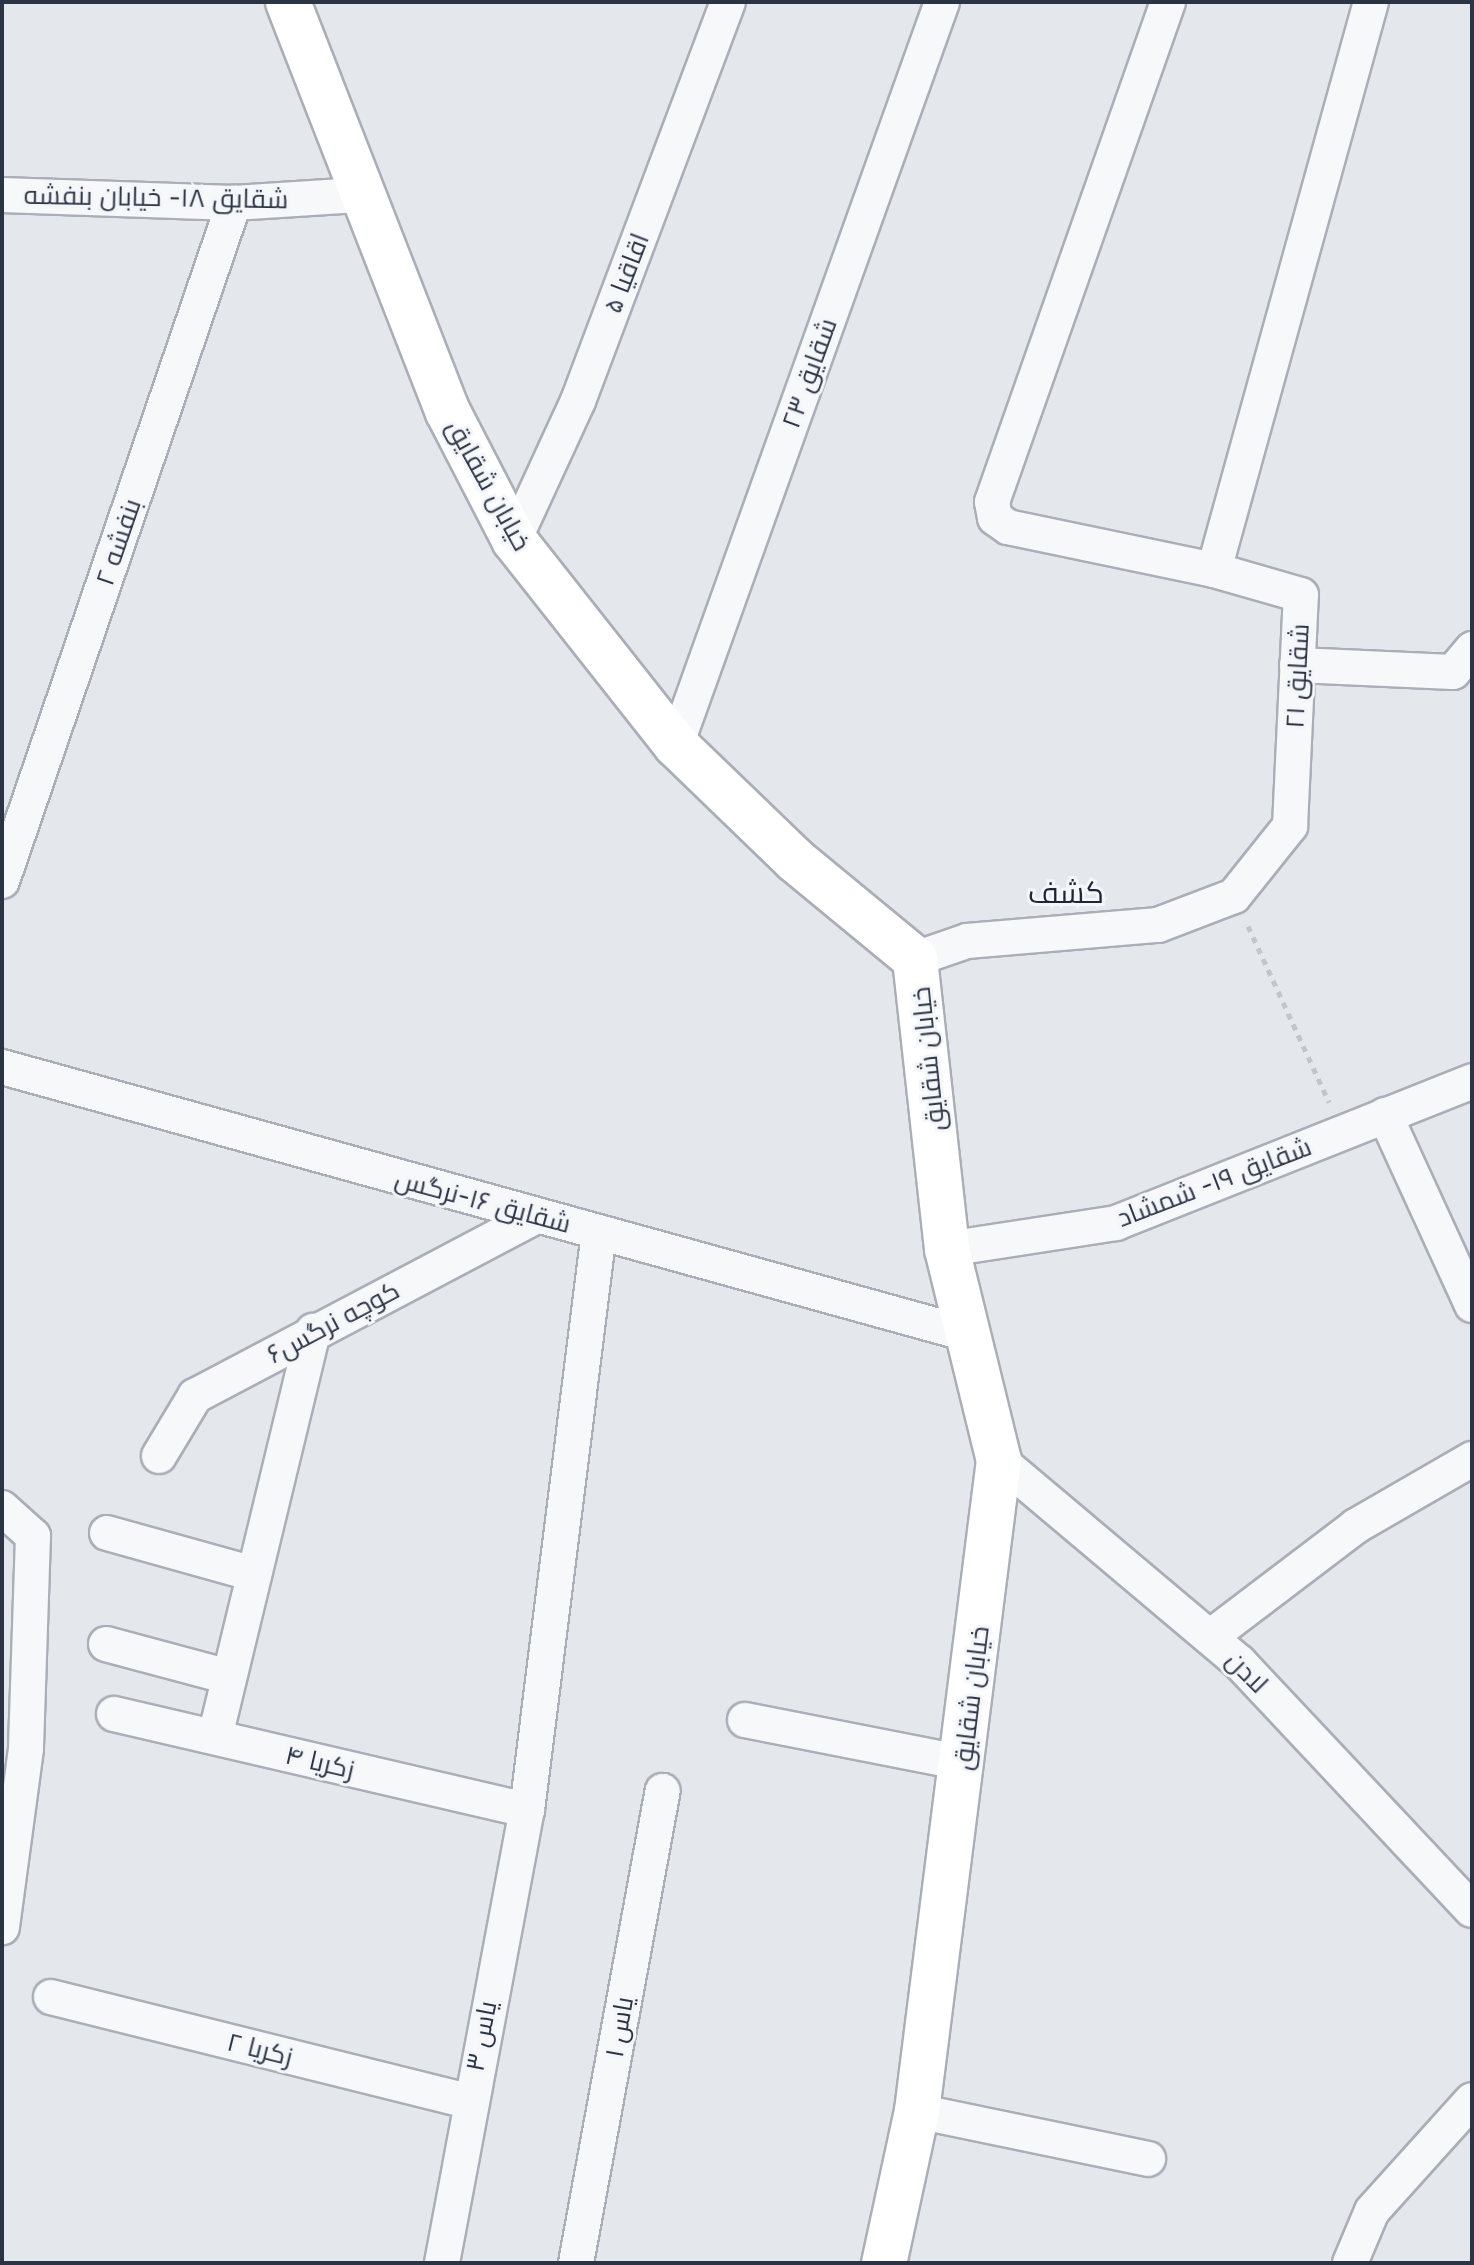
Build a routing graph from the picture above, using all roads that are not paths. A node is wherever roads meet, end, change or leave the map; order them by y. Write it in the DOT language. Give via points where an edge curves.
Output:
graph roads {
  1 [pos="288,2"];
  2 [pos="728,2"];
  3 [pos="942,2"];
  4 [pos="1168,2"];
  5 [pos="1371,2"];
  6 [pos="2,195"];
  7 [pos="358,195"];
  8 [pos="234,203"];
  9 [pos="514,540"];
  10 [pos="1214,570"];
  11 [pos="1472,649"];
  12 [pos="1297,665"];
  13 [pos="676,745"];
  14 [pos="2,881"];
  15 [pos="915,959"];
  16 [pos="2,1067"];
  17 [pos="1472,1081"];
  18 [pos="1385,1115"];
  19 [pos="534,1217"];
  20 [pos="599,1232"];
  21 [pos="947,1249"];
  22 [pos="1472,1305"];
  23 [pos="313,1331"];
  24 [pos="964,1333"];
  25 [pos="159,1456"];
  26 [pos="1472,1459"];
  27 [pos="999,1460"];
  28 [pos="2,1508"];
  29 [pos="107,1533"];
  30 [pos="254,1574"];
  31 [pos="1210,1637"];
  32 [pos="106,1644"];
  33 [pos="229,1677"];
  34 [pos="114,1714"];
  35 [pos="745,1720"];
  36 [pos="215,1737"];
  37 [pos="964,1763"];
  38 [pos="663,1791"];
  39 [pos="527,1810"];
  40 [pos="1472,1910"];
  41 [pos="2,1927"];
  42 [pos="51,1997"];
  43 [pos="1472,2100"];
  44 [pos="468,2101"];
  45 [pos="917,2111"];
  46 [pos="1148,2159"];
  47 [pos="442,2263"];
  48 [pos="576,2263"];
  49 [pos="884,2263"];
  50 [pos="1350,2263"];
  1 -- 7 [label="street, خیابان شقایق"];
  2 -- 9 [label="street, اقاقیا ۵" via="578,401"];
  3 -- 13 [label="street, شقایق ۲۳"];
  4 -- 10 [label="street" via="992,502 995,518 1008,527"];
  5 -- 10 [label="street"];
  6 -- 8 [label="street, شقایق ۱۸- خیابان بنفشه"];
  7 -- 8 [label="street, شقایق ۱۸- خیابان بنفشه"];
  7 -- 9 [label="street, خیابان شقایق" via="448,412"];
  8 -- 14 [label="street, بنفشه ۲"];
  9 -- 13 [label="street, خیابان شقایق"];
  10 -- 12 [label="street, شقایق ۲۱" via="1301,595"];
  11 -- 12 [label="street" via="1453,672"];
  12 -- 15 [label="street, شقایق ۲۱" via="1290,826 1234,896 1158,925 967,941"];
  13 -- 15 [label="street, خیابان شقایق" via="795,860"];
  15 -- 21 [label="street, خیابان شقایق"];
  16 -- 19 [label="street, شقایق ۱۶-نرگس"];
  17 -- 18 [label="street, شقایق ۱۹- شمشاد"];
  18 -- 21 [label="street, شقایق ۱۹- شمشاد" via="1116,1223"];
  18 -- 22 [label="street"];
  19 -- 20 [label="street, شقایق ۱۶-نرگس"];
  19 -- 23 [label="street, کوچه نرگس۶"];
  20 -- 24 [label="street, شقایق ۱۶-نرگس"];
  20 -- 39 [label="street, یاس ۳"];
  21 -- 24 [label="street, خیابان شقایق"];
  23 -- 25 [label="street, کوچه نرگس۶" via="195,1396"];
  23 -- 30 [label="street"];
  24 -- 27 [label="street, خیابان شقایق"];
  26 -- 31 [label="street" via="1356,1526"];
  27 -- 31 [label="street, لادن"];
  27 -- 37 [label="street, خیابان شقایق"];
  28 -- 41 [label="street" via="33,1536 26,1749"];
  29 -- 30 [label="street"];
  30 -- 33 [label="street"];
  31 -- 40 [label="street, لادن"];
  32 -- 33 [label="street"];
  33 -- 36 [label="street"];
  34 -- 36 [label="street, زکریا ۴"];
  35 -- 37 [label="street"];
  36 -- 39 [label="street, زکریا ۴"];
  37 -- 45 [label="street, خیابان شقایق"];
  38 -- 48 [label="street, یاس ۱"];
  39 -- 44 [label="street, یاس ۳"];
  42 -- 44 [label="street, زکریا ۲"];
  43 -- 50 [label="street" via="1372,2211"];
  44 -- 47 [label="street, یاس ۳"];
  45 -- 46 [label="street"];
  45 -- 49 [label="street, خیابان شقایق"];
}
